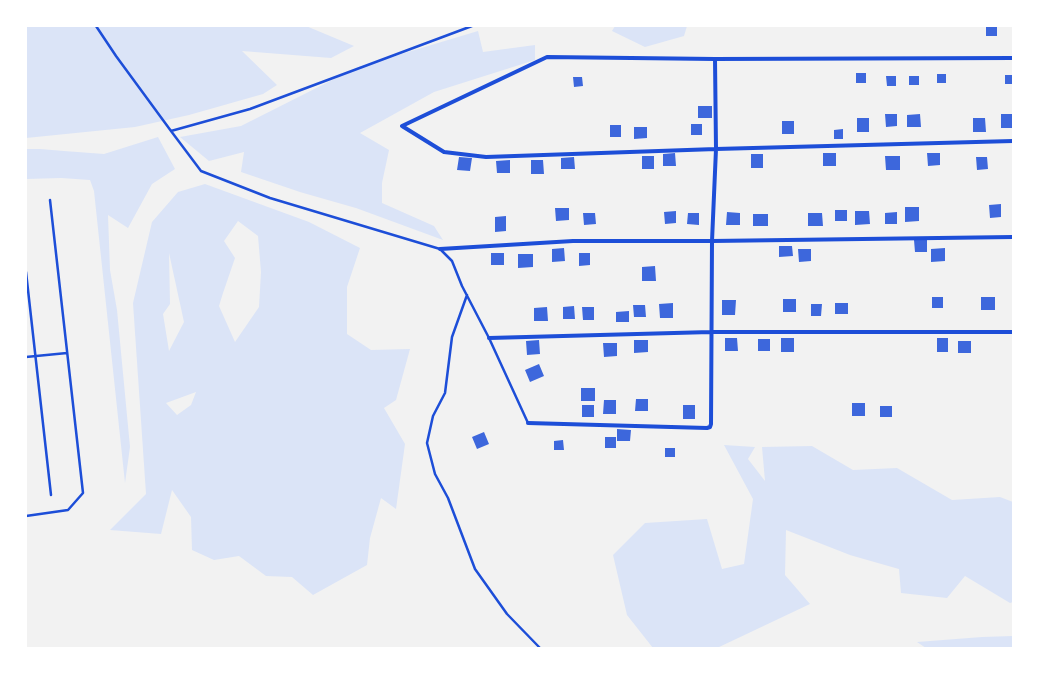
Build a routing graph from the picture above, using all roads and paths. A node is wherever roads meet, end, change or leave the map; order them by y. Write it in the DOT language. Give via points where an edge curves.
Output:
graph roads {
  1 [pos="96,26"];
  2 [pos="472,26"];
  3 [pos="1013,58"];
  4 [pos="715,59"];
  5 [pos="171,131"];
  6 [pos="1013,141"];
  7 [pos="716,149"];
  8 [pos="50,200"];
  9 [pos="1013,237"];
  10 [pos="712,241"];
  11 [pos="440,249"];
  12 [pos="26,272"];
  13 [pos="467,295"];
  14 [pos="711,332"];
  15 [pos="1013,332"];
  16 [pos="490,338"];
  17 [pos="67,353"];
  18 [pos="35,356"];
  19 [pos="26,357"];
  20 [pos="528,423"];
  21 [pos="51,495"];
  22 [pos="26,516"];
  23 [pos="540,648"];
  1 -- 5 [label="lane"];
  2 -- 5 [label="lane" via="250,109"];
  3 -- 4 [label="street"];
  4 -- 7 [label="street"];
  4 -- 7 [label="street" via="547,57 402,126 444,152 486,157"];
  5 -- 11 [label="lane" via="201,171 270,198"];
  6 -- 7 [label="street"];
  7 -- 10 [label="street"];
  8 -- 17 [label="lane"];
  9 -- 10 [label="street"];
  10 -- 11 [label="street" via="573,241"];
  10 -- 14 [label="street"];
  11 -- 13 [label="lane" via="452,262"];
  12 -- 18 [label="lane"];
  13 -- 16 [label="lane"];
  13 -- 23 [label="lane" via="452,337 445,393 433,416 428,443 436,474 448,498 475,570 507,614"];
  14 -- 15 [label="street"];
  14 -- 16 [label="street"];
  14 -- 20 [label="street" via="710,427"];
  16 -- 20 [label="lane"];
  17 -- 18 [label="lane"];
  17 -- 22 [label="lane" via="83,493 68,510"];
  18 -- 19 [label="lane"];
  18 -- 21 [label="lane"];
}
